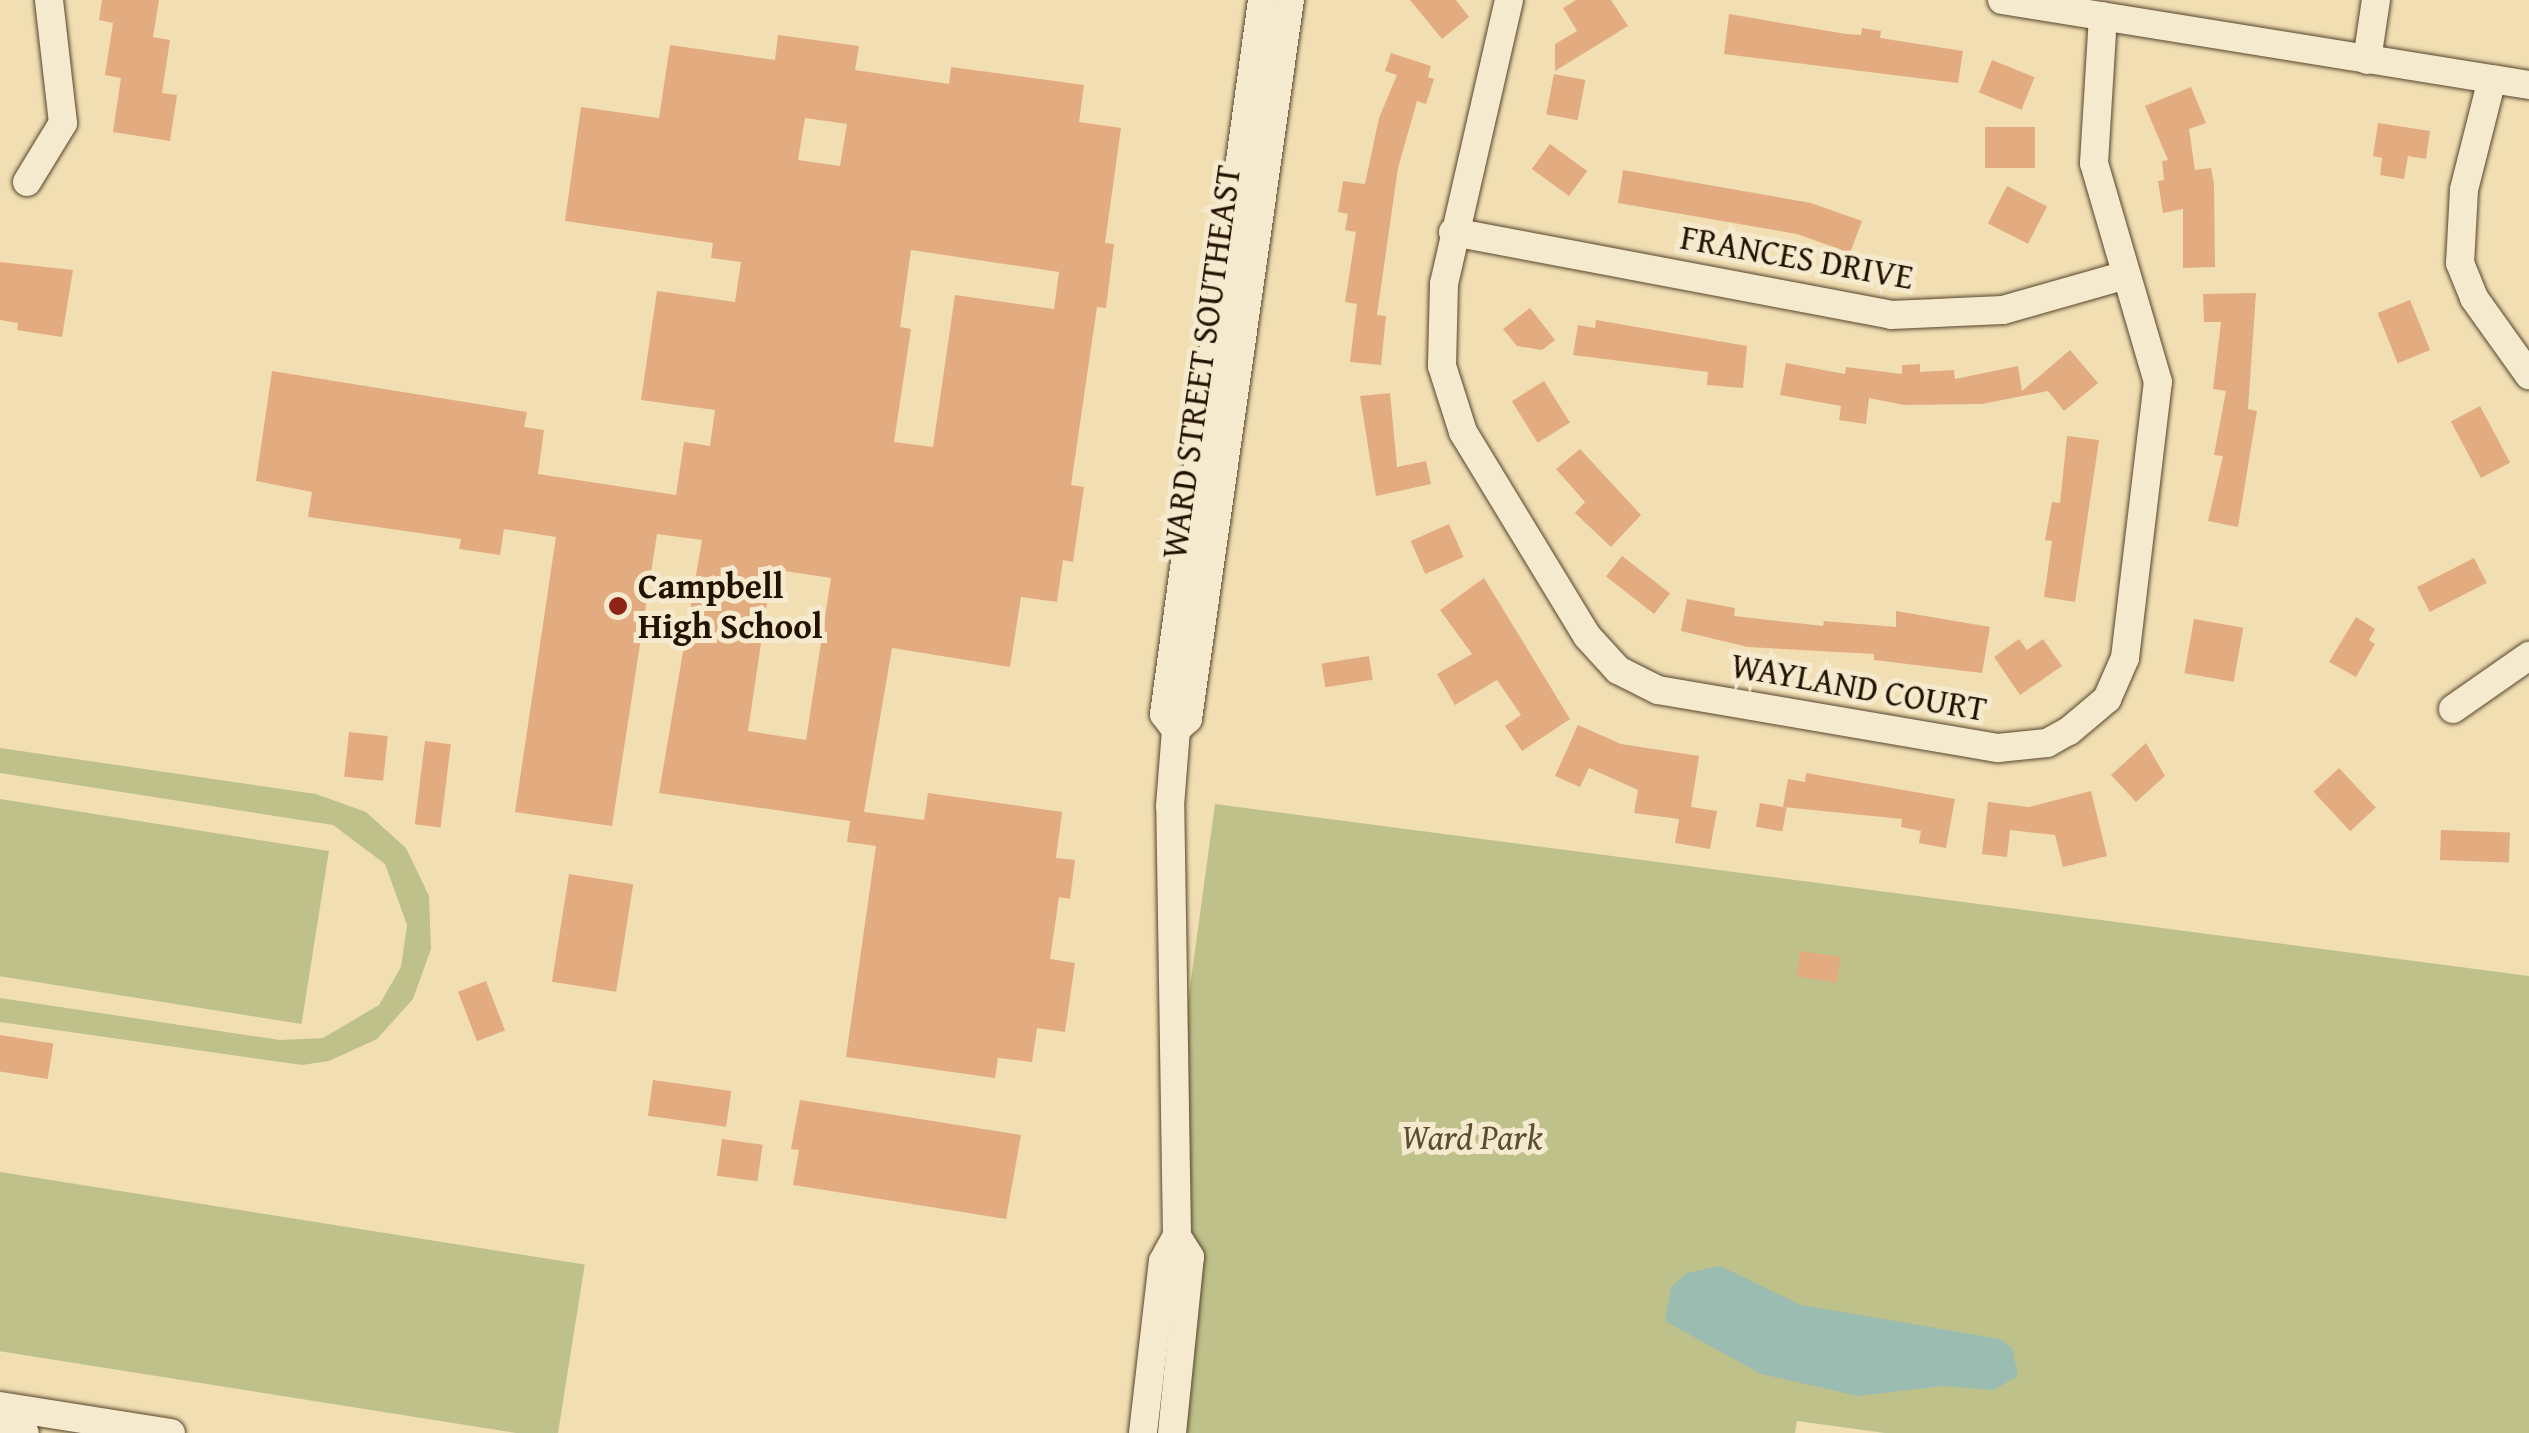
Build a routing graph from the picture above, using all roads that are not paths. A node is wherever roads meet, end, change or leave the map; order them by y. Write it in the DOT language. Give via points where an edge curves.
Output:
graph roads {
  1 [pos="49,0"];
  2 [pos="1262,0"];
  3 [pos="1290,0"];
  4 [pos="1508,0"];
  5 [pos="2002,0"];
  6 [pos="2376,0"];
  7 [pos="2104,16"];
  8 [pos="2366,60"];
  9 [pos="2492,79"];
  10 [pos="2529,84"];
  11 [pos="27,182"];
  12 [pos="1454,232"];
  13 [pos="2126,275"];
  14 [pos="2529,376"];
  15 [pos="2529,656"];
  16 [pos="2453,708"];
  17 [pos="1176,730"];
  18 [pos="1177,1236"];
  19 [pos="0,1406"];
  20 [pos="0,1430"];
  21 [pos="26,1433"];
  22 [pos="171,1433"];
  23 [pos="1143,1433"];
  24 [pos="1172,1433"];
  1 -- 11 [label="street" via="63,124"];
  2 -- 17 [label="street, WARD STREET SOUTHEAST" via="1164,714"];
  3 -- 17 [label="street, WARD STREET SOUTHEAST" via="1188,719"];
  4 -- 12 [label="street, WAYLAND COURT"];
  5 -- 7 [label="street"];
  6 -- 8 [label="street"];
  7 -- 8 [label="street"];
  7 -- 13 [label="street, WAYLAND COURT" via="2094,163"];
  8 -- 9 [label="street"];
  9 -- 10 [label="street"];
  9 -- 14 [label="street" via="2464,190 2460,263 2474,298"];
  12 -- 13 [label="street, FRANCES DRIVE" via="1892,315 1966,316"];
  12 -- 13 [label="street, WAYLAND COURT" via="1440,329 1451,402 1572,612 1618,670 1685,696 1998,748 2047,743 2090,716 2118,681 2125,658 2158,382"];
  15 -- 16 [label="street"];
  17 -- 18 [label="street, WARD STREET SOUTHEAST" via="1170,806"];
  18 -- 23 [label="street, WARD STREET SOUTHEAST" via="1163,1261"];
  18 -- 24 [label="street, WARD STREET SOUTHEAST" via="1190,1257"];
  19 -- 22 [label="street"];
  20 -- 21 [label="street"];
}
